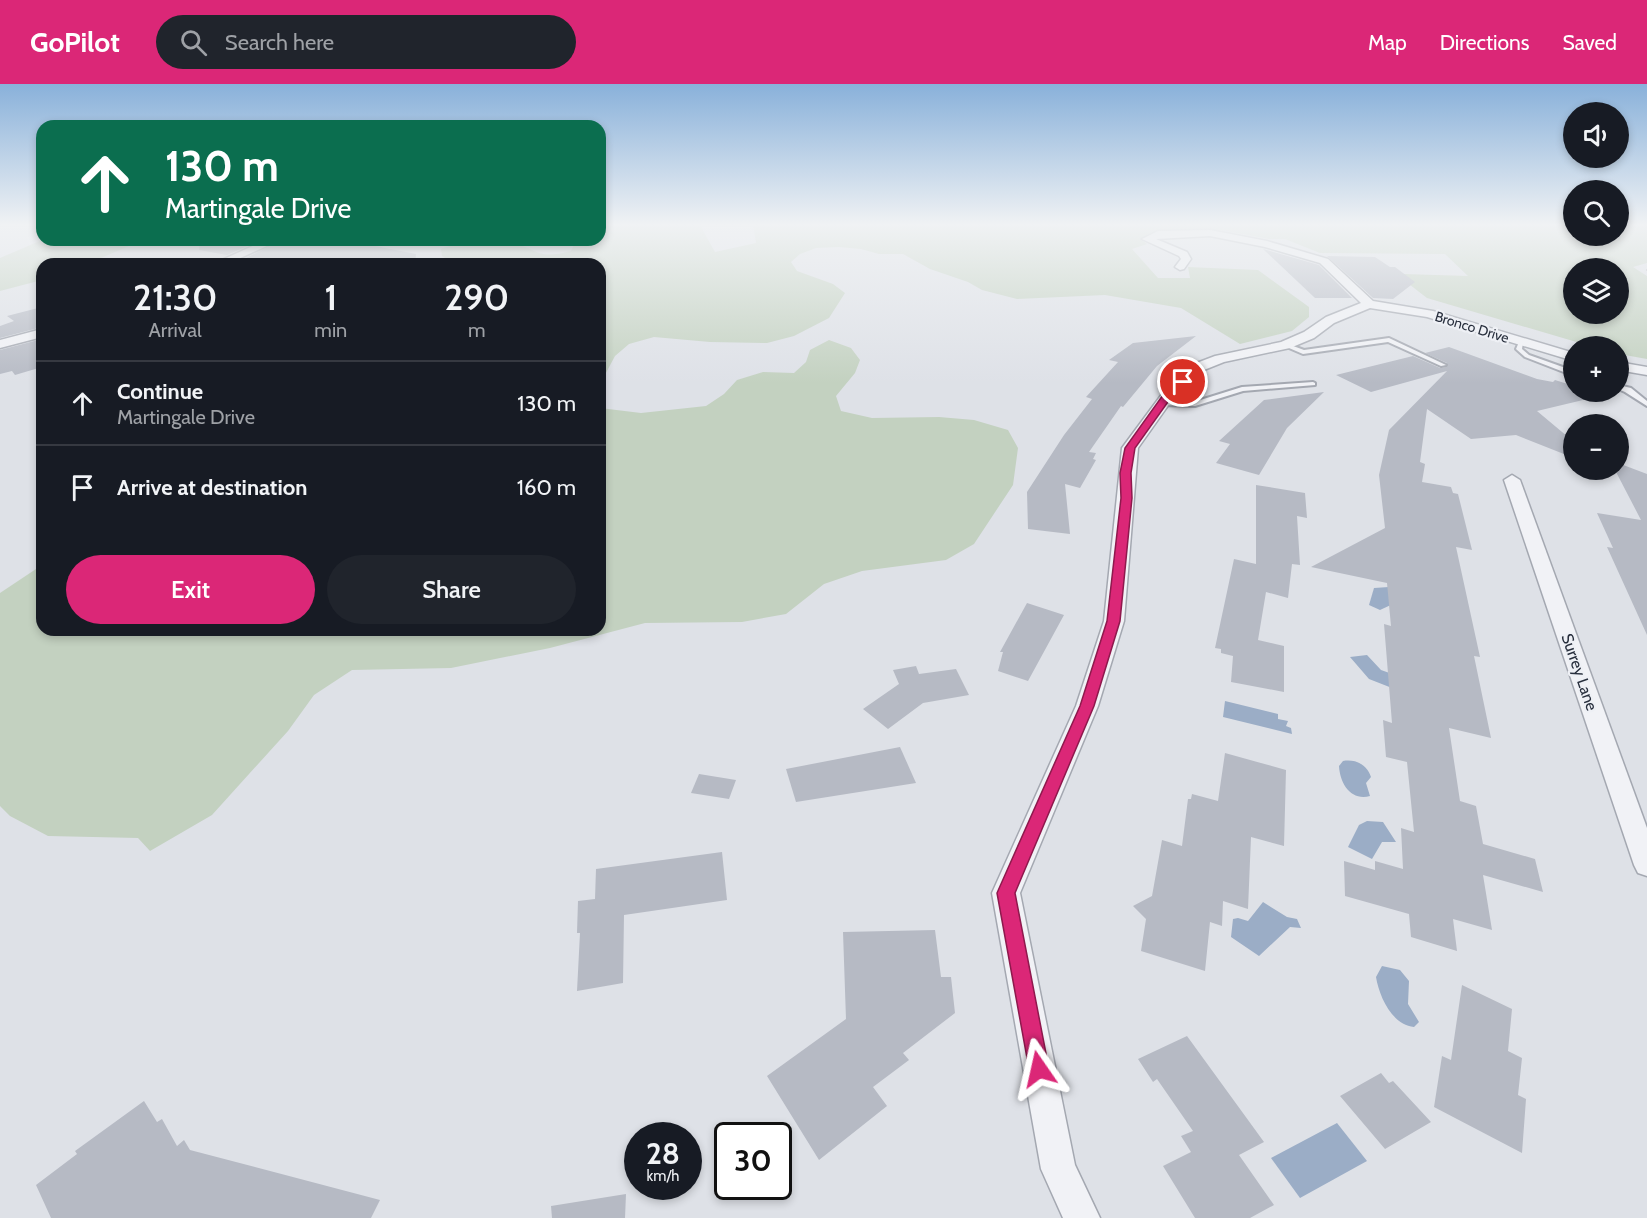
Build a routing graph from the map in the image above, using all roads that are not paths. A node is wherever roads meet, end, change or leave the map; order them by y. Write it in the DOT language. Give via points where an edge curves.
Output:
graph roads {
  1 [pos="1342,278"];
  2 [pos="1369,304"];
  3 [pos="36,335"];
  4 [pos="1521,343"];
  5 [pos="0,344"];
  6 [pos="1285,345"];
  7 [pos="1563,354"];
  8 [pos="1443,365"];
  9 [pos="1629,368"];
  10 [pos="1563,370"];
  11 [pos="1647,371"];
  12 [pos="1313,384"];
  13 [pos="1629,391"];
  14 [pos="1162,403"];
  15 [pos="1647,404"];
  16 [pos="1512,480"];
  17 [pos="1647,865"];
  18 [pos="1082,1218"];
  1 -- 2 [label="street"];
  2 -- 4 [label="street, Bronco Drive" via="1429,314"];
  2 -- 6 [label="street"];
  3 -- 5 [label="street"];
  4 -- 7 [label="street, Bronco Drive"];
  4 -- 10 [label="lane" via="1519,349 1527,356"];
  6 -- 8 [label="lane" via="1303,352 1389,340"];
  6 -- 14 [label="street" via="1199,367"];
  9 -- 11 [label="street"];
  12 -- 14 [label="lane" via="1242,389 1195,404"];
  13 -- 15 [label="lane"];
  14 -- 18 [label="street" via="1130,448 1114,621 1087,706 1006,893 1058,1169"];
  16 -- 17 [label="street, Surrey Lane"];
}
